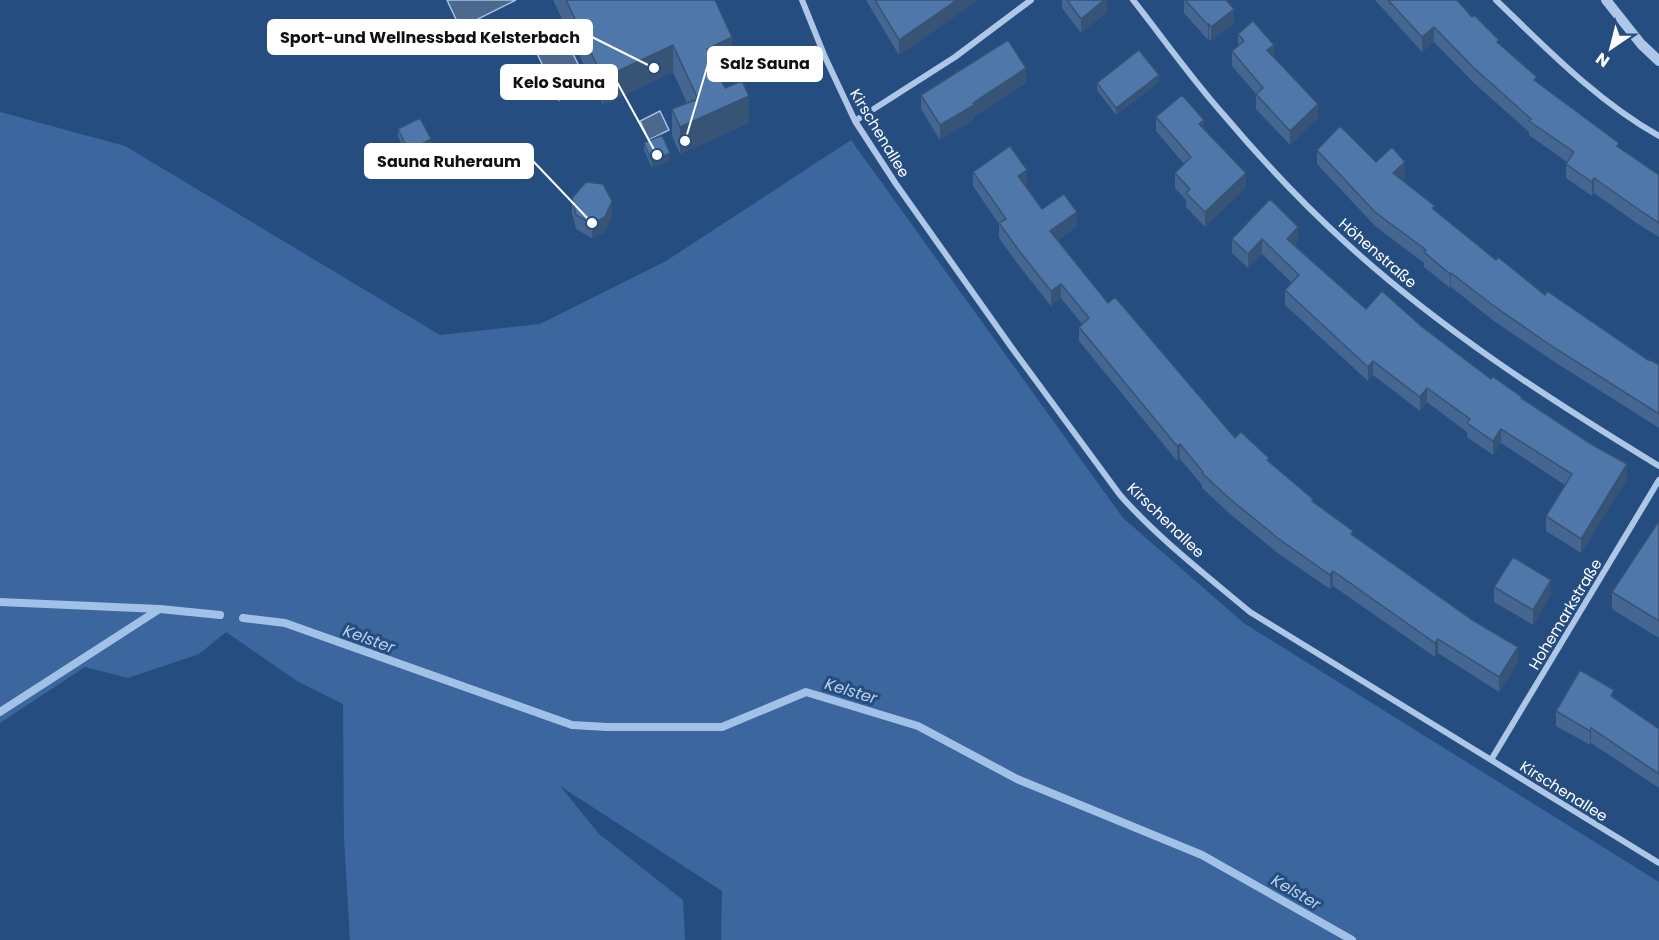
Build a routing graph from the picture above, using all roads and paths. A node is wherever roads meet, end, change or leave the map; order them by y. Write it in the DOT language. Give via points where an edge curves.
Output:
graph roads {
  1 [pos="802,0"];
  2 [pos="1031,0"];
  3 [pos="1133,0"];
  4 [pos="1496,0"];
  5 [pos="1606,0"];
  6 [pos="1659,61"];
  7 [pos="855,121"];
  8 [pos="1659,136"];
  9 [pos="1659,466"];
  10 [pos="1659,480"];
  11 [pos="1491,760"];
  12 [pos="1659,863"];
  1 -- 7 [label="street, Kirschenallee"];
  2 -- 7 [label="street" via="955,57"];
  3 -- 9 [label="street, Höhenstraße" via="1222,114 1278,177 1345,242 1431,315 1493,361"];
  4 -- 8 [label="street" via="1593,92"];
  5 -- 6 [label="street"];
  7 -- 11 [label="street, Kirschenallee" via="1012,348 1138,515 1251,612"];
  10 -- 11 [label="street, Hohemarkstraße"];
  11 -- 12 [label="street, Kirschenallee"];
}
